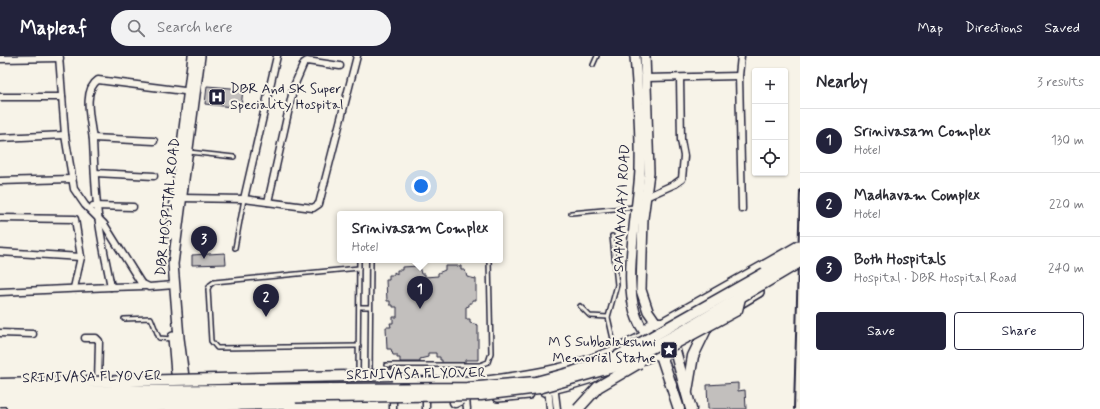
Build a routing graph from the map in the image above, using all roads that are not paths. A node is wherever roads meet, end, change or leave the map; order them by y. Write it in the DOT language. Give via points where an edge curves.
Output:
graph roads {
  1 [pos="193,56"];
  2 [pos="200,56"];
  3 [pos="276,56"];
  4 [pos="356,56"];
  5 [pos="597,56"];
  6 [pos="635,56"];
  7 [pos="645,56"];
  8 [pos="741,56"];
  9 [pos="59,57"];
  10 [pos="0,59"];
  11 [pos="593,64"];
  12 [pos="340,66"];
  13 [pos="739,76"];
  14 [pos="646,78"];
  15 [pos="680,78"];
  16 [pos="192,92"];
  17 [pos="0,97"];
  18 [pos="62,97"];
  19 [pos="65,135"];
  20 [pos="0,138"];
  21 [pos="93,138"];
  22 [pos="154,141"];
  23 [pos="187,152"];
  24 [pos="234,157"];
  25 [pos="95,173"];
  26 [pos="154,176"];
  27 [pos="71,179"];
  28 [pos="0,181"];
  29 [pos="646,197"];
  30 [pos="181,198"];
  31 [pos="244,199"];
  32 [pos="268,202"];
  33 [pos="85,205"];
  34 [pos="97,206"];
  35 [pos="133,207"];
  36 [pos="636,207"];
  37 [pos="742,209"];
  38 [pos="571,213"];
  39 [pos="98,217"];
  40 [pos="0,218"];
  41 [pos="612,236"];
  42 [pos="800,245"];
  43 [pos="235,248"];
  44 [pos="0,252"];
  45 [pos="800,253"];
  46 [pos="81,257"];
  47 [pos="800,262"];
  48 [pos="359,263"];
  49 [pos="371,263"];
  50 [pos="489,263"];
  51 [pos="800,267"];
  52 [pos="359,268"];
  53 [pos="171,285"];
  54 [pos="145,286"];
  55 [pos="111,287"];
  56 [pos="74,288"];
  57 [pos="0,292"];
  58 [pos="740,298"];
  59 [pos="580,306"];
  60 [pos="370,307"];
  61 [pos="359,308"];
  62 [pos="608,317"];
  63 [pos="124,320"];
  64 [pos="710,321"];
  65 [pos="659,323"];
  66 [pos="0,333"];
  67 [pos="33,334"];
  68 [pos="646,334"];
  69 [pos="85,338"];
  70 [pos="173,339"];
  71 [pos="675,344"];
  72 [pos="358,346"];
  73 [pos="615,350"];
  74 [pos="659,355"];
  75 [pos="386,365"];
  76 [pos="548,372"];
  77 [pos="358,382"];
  78 [pos="370,382"];
  79 [pos="409,382"];
  80 [pos="0,385"];
  81 [pos="94,385"];
  82 [pos="181,385"];
  83 [pos="552,389"];
  84 [pos="0,392"];
  85 [pos="686,396"];
  86 [pos="460,400"];
  87 [pos="2,403"];
  88 [pos="180,405"];
  89 [pos="234,405"];
  90 [pos="393,405"];
  91 [pos="426,405"];
  92 [pos="44,406"];
  93 [pos="93,406"];
  94 [pos="467,409"];
  95 [pos="550,409"];
  96 [pos="557,409"];
  97 [pos="578,409"];
  98 [pos="679,409"];
  99 [pos="691,409"];
  1 -- 16 [label="street, DBR HOSPITAL ROAD"];
  2 -- 16 [label="street, DBR HOSPITAL ROAD"];
  3 -- 31 [label="street"];
  4 -- 32 [label="street" via="320,204 313,208"];
  5 -- 11 [label="lane"];
  6 -- 36 [label="street, SAAMAVAAYI ROAD" via="640,148"];
  7 -- 14 [label="street, SAAMAVAAYI ROAD"];
  8 -- 13 [label="street"];
  9 -- 10 [label="street"];
  9 -- 18 [label="street"];
  12 -- 32 [label="street" via="308,61 304,63 294,86"];
  13 -- 15 [label="street"];
  13 -- 37 [label="street"];
  14 -- 15 [label="street"];
  14 -- 29 [label="street, SAAMAVAAYI ROAD" via="649,173"];
  15 -- 29 [label="street" via="684,156 682,179"];
  16 -- 21 [label="street" via="98,80 94,82 88,112"];
  16 -- 23 [label="street, DBR HOSPITAL ROAD"];
  16 -- 53 [label="street, DBR HOSPITAL ROAD" via="173,207"];
  17 -- 18 [label="street"];
  18 -- 19 [label="street"];
  19 -- 20 [label="street"];
  19 -- 27 [label="street"];
  21 -- 22 [label="street"];
  21 -- 25 [label="street"];
  23 -- 24 [label="lane"];
  23 -- 30 [label="street, DBR HOSPITAL ROAD"];
  25 -- 26 [label="street"];
  25 -- 34 [label="street"];
  27 -- 28 [label="street"];
  27 -- 33 [label="street"];
  29 -- 65 [label="street, SAAMAVAAYI ROAD" via="641,290 648,311"];
  30 -- 31 [label="street"];
  30 -- 53 [label="street, DBR HOSPITAL ROAD"];
  31 -- 32 [label="street"];
  31 -- 43 [label="lane"];
  33 -- 34 [label="street"];
  33 -- 39 [label="street"];
  34 -- 35 [label="street"];
  34 -- 39 [label="street"];
  36 -- 38 [label="lane"];
  36 -- 68 [label="street, SAAMAVAAYI ROAD" via="632,259 633,306 636,319"];
  39 -- 54 [label="street"];
  39 -- 55 [label="street"];
  40 -- 46 [label="street" via="74,219"];
  41 -- 62 [label="lane" via="617,286"];
  42 -- 65 [label="street, bridge"];
  44 -- 46 [label="street"];
  45 -- 84 [label="main road, SRINIVASA FLYOVER, bridge" via="616,357 536,382 467,388"];
  46 -- 56 [label="street"];
  47 -- 58 [label="main road, SRINIVASA FLYOVER, bridge"];
  48 -- 52 [label="lane"];
  49 -- 60 [label="lane"];
  50 -- 75 [label="lane" via="491,353 488,362 480,365"];
  51 -- 64 [label="street"];
  52 -- 61 [label="lane"];
  52 -- 72 [label="lane" via="214,282 208,289 211,341 217,348"];
  53 -- 54 [label="street"];
  53 -- 70 [label="street, DBR HOSPITAL ROAD"];
  53 -- 82 [label="street, DBR HOSPITAL ROAD"];
  54 -- 55 [label="street"];
  55 -- 56 [label="street"];
  56 -- 57 [label="street"];
  58 -- 87 [label="main road, SRINIVASA FLYOVER, bridge" via="618,366 539,388 481,395"];
  58 -- 97 [label="main road, bridge" via="737,310 598,387"];
  59 -- 62 [label="lane" via="590,316"];
  60 -- 61 [label="lane"];
  60 -- 78 [label="lane"];
  61 -- 72 [label="lane"];
  62 -- 73 [label="lane"];
  63 -- 70 [label="lane" via="152,318 159,338"];
  64 -- 71 [label="street"];
  64 -- 85 [label="main road" via="693,356"];
  65 -- 68 [label="main road" via="648,329"];
  65 -- 71 [label="main road" via="671,328"];
  66 -- 67 [label="street"];
  68 -- 73 [label="street"];
  68 -- 74 [label="main road" via="645,343 648,349"];
  69 -- 81 [label="street" via="96,338 99,341"];
  70 -- 82 [label="street, DBR HOSPITAL ROAD"];
  71 -- 74 [label="main road" via="670,352"];
  71 -- 85 [label="main road"];
  72 -- 77 [label="lane"];
  73 -- 76 [label="street"];
  74 -- 83 [label="street" via="583,382"];
  74 -- 98 [label="main road"];
  76 -- 79 [label="street" via="487,381"];
  76 -- 83 [label="street"];
  77 -- 78 [label="street"];
  77 -- 82 [label="street"];
  78 -- 79 [label="street"];
  79 -- 80 [label="main road, bridge" via="392,375"];
  80 -- 81 [label="street"];
  81 -- 82 [label="street"];
  81 -- 93 [label="street"];
  83 -- 86 [label="street" via="515,396"];
  83 -- 95 [label="street"];
  83 -- 96 [label="street"];
  85 -- 99 [label="main road"];
  86 -- 89 [label="street"];
  86 -- 91 [label="main road"];
  86 -- 94 [label="street"];
  87 -- 90 [label="main road, bridge" via="14,408"];
  87 -- 92 [label="street"];
  88 -- 89 [label="street"];
  88 -- 93 [label="street"];
  90 -- 91 [label="main road"];
  92 -- 93 [label="street"];
}
